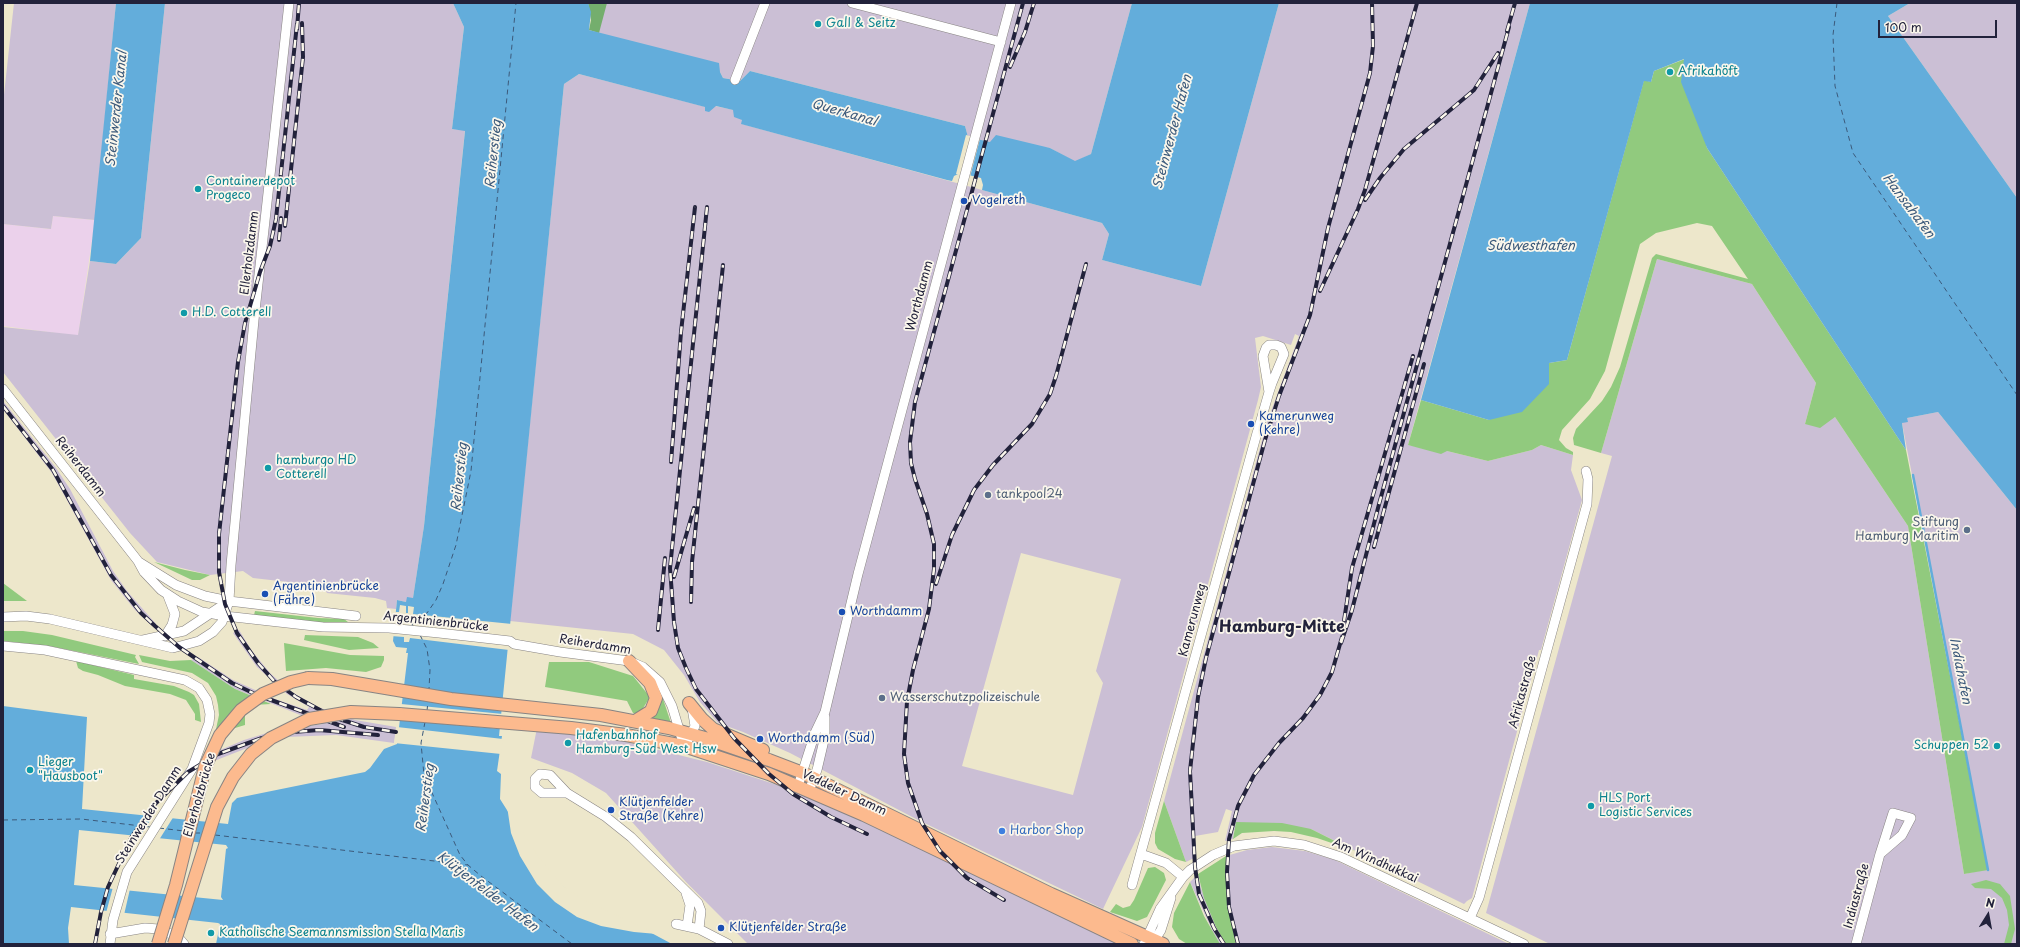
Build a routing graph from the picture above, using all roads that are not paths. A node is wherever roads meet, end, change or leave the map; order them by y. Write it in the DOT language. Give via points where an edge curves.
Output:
graph roads {
  1 [pos="289,3"];
  2 [pos="765,3"];
  3 [pos="852,3"];
  4 [pos="1011,3"];
  5 [pos="1001,42"];
  6 [pos="735,80"];
  7 [pos="3,389"];
  8 [pos="1269,392"];
  9 [pos="1586,470"];
  10 [pos="138,561"];
  11 [pos="168,596"];
  12 [pos="227,600"];
  13 [pos="211,614"];
  14 [pos="225,616"];
  15 [pos="356,616"];
  16 [pos="3,617"];
  17 [pos="165,636"];
  18 [pos="140,640"];
  19 [pos="3,646"];
  20 [pos="525,646"];
  21 [pos="629,661"];
  22 [pos="689,703"];
  23 [pos="505,705"];
  24 [pos="825,712"];
  25 [pos="635,721"];
  26 [pos="503,723"];
  27 [pos="685,732"];
  28 [pos="684,746"];
  29 [pos="787,766"];
  30 [pos="803,774"];
  31 [pos="814,779"];
  32 [pos="804,789"];
  33 [pos="567,793"];
  34 [pos="1141,854"];
  35 [pos="1880,854"];
  36 [pos="1183,878"];
  37 [pos="1132,885"];
  38 [pos="686,893"];
  39 [pos="1470,918"];
  40 [pos="676,924"];
  41 [pos="687,926"];
  42 [pos="699,929"];
  43 [pos="110,934"];
  44 [pos="1152,942"];
  45 [pos="110,944"];
  46 [pos="158,944"];
  47 [pos="174,944"];
  48 [pos="184,944"];
  49 [pos="728,944"];
  50 [pos="1132,944"];
  51 [pos="1524,944"];
  52 [pos="1856,944"];
  1 -- 12 [label="street, Ellerholzdamm" via="254,320"];
  2 -- 6 [label="street"];
  3 -- 5 [label="street"];
  4 -- 5 [label="street, Worthdamm"];
  5 -- 24 [label="street, Worthdamm" via="858,574"];
  7 -- 10 [label="street, Reiherdamm"];
  8 -- 34 [label="street, Kamerunweg"];
  9 -- 39 [label="street, Afrikastraße" via="1587,504 1481,891"];
  10 -- 11 [label="street, Reiherdamm" via="149,578"];
  10 -- 12 [label="street, Reiherdamm" via="184,589"];
  11 -- 13 [label="street, Reiherdamm"];
  11 -- 17 [label="street" via="175,614"];
  12 -- 13 [label="street"];
  12 -- 14 [label="street, Ellerholzdamm"];
  12 -- 15 [label="street"];
  13 -- 14 [label="street, Reiherdamm"];
  13 -- 17 [label="street" via="184,632"];
  14 -- 18 [label="street" via="218,628 207,637 187,646 164,647"];
  14 -- 20 [label="street, Argentinienbrücke" via="323,627 389,628 510,641"];
  16 -- 18 [label="street" via="50,619"];
  17 -- 18 [label="street"];
  19 -- 43 [label="street, Steinwerder Damm" via="25,647 84,658 185,680 199,688 208,700 209,723 192,769 127,872"];
  20 -- 21 [label="street, Reiherdamm"];
  21 -- 25 [label="main road" via="650,683 656,698 651,711"];
  21 -- 27 [label="street, Reiherdamm" via="643,667 660,682"];
  22 -- 27 [label="street" via="695,722"];
  22 -- 29 [label="main road" via="714,729 755,746"];
  23 -- 25 [label="main road, Veddeler Damm"];
  23 -- 46 [label="main road, Ellerholzbrücke, bridge" via="444,698 332,679 308,678 290,682 258,697 235,715 220,735 206,767"];
  24 -- 30 [label="street, Worthdamm" via="815,733"];
  24 -- 31 [label="street, Worthdamm" via="825,736"];
  25 -- 27 [label="main road, Veddeler Damm"];
  26 -- 28 [label="main road, Veddeler Damm" via="626,735"];
  26 -- 47 [label="main road, Ellerholzbrücke, bridge" via="351,712 309,719 271,738 244,762 222,795 209,828"];
  27 -- 28 [label="street"];
  27 -- 29 [label="main road, Veddeler Damm"];
  28 -- 32 [label="main road, Veddeler Damm" via="769,774"];
  29 -- 30 [label="main road, Veddeler Damm"];
  30 -- 31 [label="main road, Veddeler Damm"];
  30 -- 32 [label="street, Worthdamm"];
  31 -- 32 [label="street, Worthdamm"];
  31 -- 44 [label="main road, Veddeler Damm"];
  32 -- 50 [label="main road, Veddeler Damm" via="892,828"];
  33 -- 38 [label="street" via="615,823"];
  34 -- 36 [label="street" via="1166,863"];
  34 -- 37 [label="street, Kamerunweg"];
  35 -- 52 [label="street, Indiastraße"];
  36 -- 39 [label="street, Am Windhukkai" via="1213,855 1234,846 1265,842 1296,844 1346,859"];
  36 -- 44 [label="street, Am Windhukkai" via="1174,889 1161,930"];
  38 -- 41 [label="street" via="690,905"];
  38 -- 42 [label="street" via="696,900 700,907"];
  39 -- 51 [label="street, Am Windhukkai"];
  40 -- 41 [label="street"];
  41 -- 42 [label="street"];
  42 -- 49 [label="street"];
  43 -- 45 [label="street, Steinwerder Damm"];
  43 -- 48 [label="street" via="145,928 159,929 178,937"];
}
